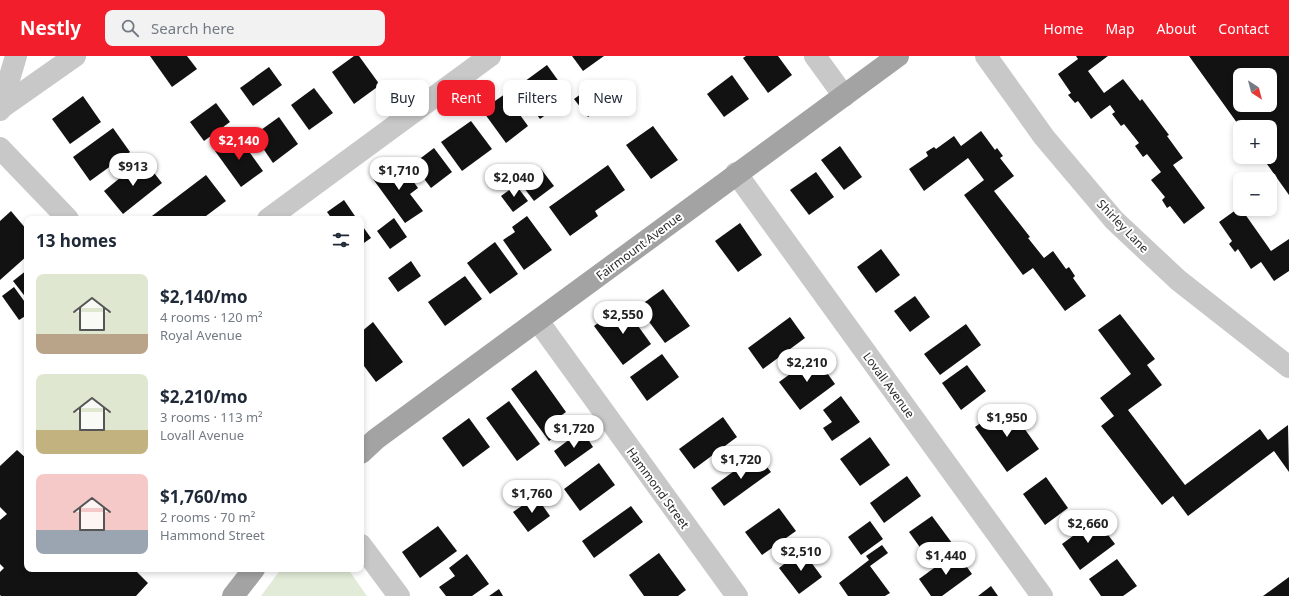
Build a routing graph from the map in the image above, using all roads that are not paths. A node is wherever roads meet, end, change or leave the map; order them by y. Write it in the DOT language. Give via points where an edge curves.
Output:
graph roads {
  1 [pos="16,56"];
  2 [pos="75,56"];
  3 [pos="490,56"];
  4 [pos="815,56"];
  5 [pos="898,56"];
  6 [pos="986,56"];
  7 [pos="844,96"];
  8 [pos="0,109"];
  9 [pos="0,148"];
  10 [pos="736,173"];
  11 [pos="65,216"];
  12 [pos="272,216"];
  13 [pos="538,322"];
  14 [pos="1289,366"];
  15 [pos="364,450"];
  16 [pos="364,549"];
  17 [pos="252,572"];
  18 [pos="234,596"];
  19 [pos="398,596"];
  20 [pos="737,596"];
  21 [pos="1042,596"];
  1 -- 8 [label="street"];
  2 -- 8 [label="street"];
  3 -- 12 [label="street"];
  4 -- 7 [label="street"];
  5 -- 7 [label="main road, Fairmount Avenue"];
  6 -- 14 [label="street, Shirley Lane" via="1044,137 1114,220 1178,280"];
  7 -- 10 [label="main road, Fairmount Avenue"];
  9 -- 11 [label="street"];
  10 -- 13 [label="main road, Fairmount Avenue"];
  10 -- 21 [label="street, Lovall Avenue"];
  13 -- 15 [label="main road, Fairmount Avenue"];
  13 -- 20 [label="street, Hammond Street"];
  16 -- 19 [label="street"];
  17 -- 18 [label="main road"];
}
